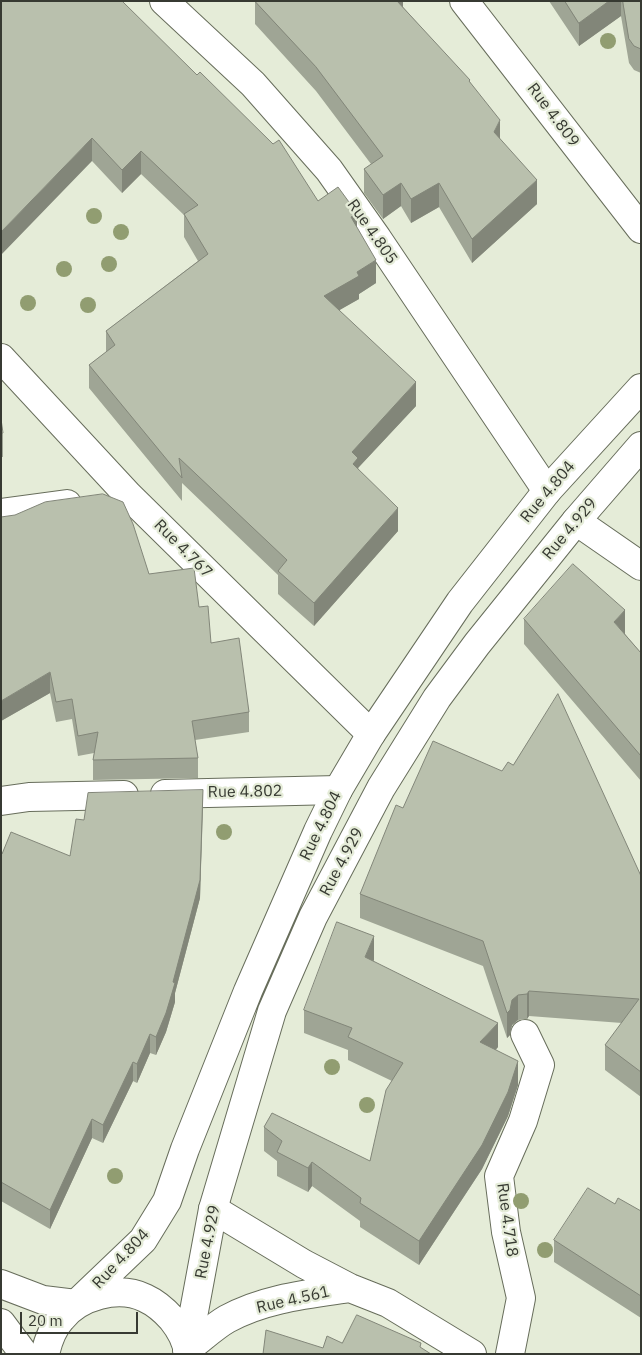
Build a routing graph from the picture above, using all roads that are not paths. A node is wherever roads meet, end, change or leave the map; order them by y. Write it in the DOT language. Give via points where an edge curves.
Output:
graph roads {
  1 [pos="164,1"];
  2 [pos="464,1"];
  3 [pos="641,229"];
  4 [pos="1,358"];
  5 [pos="641,388"];
  6 [pos="641,446"];
  7 [pos="547,491"];
  8 [pos="128,495"];
  9 [pos="1,513"];
  10 [pos="576,521"];
  11 [pos="641,566"];
  12 [pos="371,734"];
  13 [pos="338,790"];
  14 [pos="1,801"];
  15 [pos="525,1034"];
  16 [pos="214,1209"];
  17 [pos="1,1284"];
  18 [pos="350,1288"];
  19 [pos="76,1304"];
  20 [pos="1,1323"];
  21 [pos="188,1352"];
  22 [pos="24,1354"];
  23 [pos="45,1354"];
  24 [pos="472,1354"];
  25 [pos="510,1354"];
  1 -- 7 [label="main road, Rue 4.805" via="253,84 329,170"];
  2 -- 3 [label="main road, Rue 4.809"];
  4 -- 8 [label="main road, Rue 4.767"];
  5 -- 7 [label="main road, Rue 4.804"];
  6 -- 10 [label="main road, Rue 4.929"];
  7 -- 12 [label="main road, Rue 4.804" via="460,602"];
  8 -- 9 [label="main road"];
  8 -- 12 [label="main road, Rue 4.767"];
  10 -- 11 [label="main road"];
  10 -- 16 [label="main road, Rue 4.929" via="442,691 381,788 313,917 272,1011"];
  12 -- 13 [label="main road, Rue 4.804"];
  13 -- 14 [label="main road, Rue 4.802" via="29,797"];
  13 -- 19 [label="main road, Rue 4.804" via="248,991 167,1202 143,1240"];
  15 -- 25 [label="main road, Rue 4.718" via="540,1065 523,1121 499,1176 506,1232 521,1298"];
  16 -- 18 [label="main road, Rue 4.561"];
  16 -- 21 [label="main road, Rue 4.929"];
  17 -- 19 [label="main road" via="43,1300"];
  18 -- 21 [label="main road, Rue 4.561" via="262,1304 227,1319"];
  18 -- 24 [label="main road, Rue 4.561" via="388,1303"];
  19 -- 21 [label="main road" via="98,1295 121,1292 144,1297 164,1310 179,1328"];
  19 -- 23 [label="main road, Rue 4.804" via="61,1319 50,1337"];
  20 -- 22 [label="main road"];
}
